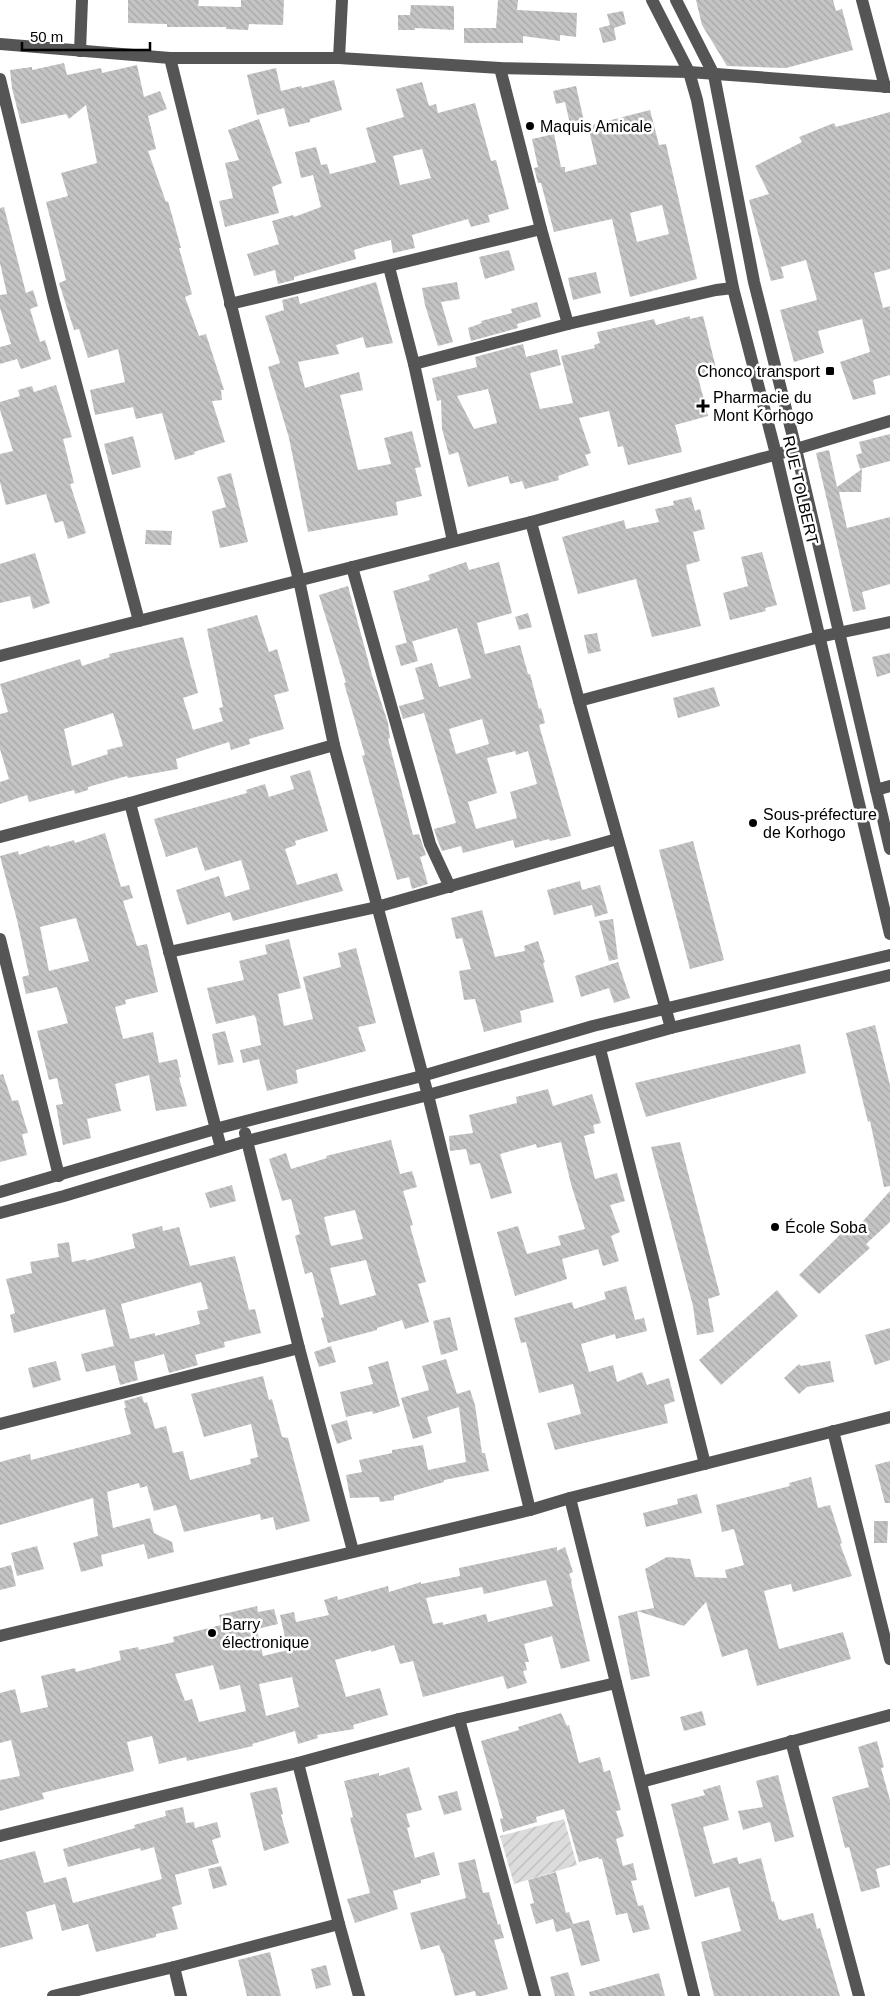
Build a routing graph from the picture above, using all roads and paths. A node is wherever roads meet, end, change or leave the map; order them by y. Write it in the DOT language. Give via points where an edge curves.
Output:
graph roads {
  1 [pos="82,0"];
  2 [pos="342,0"];
  3 [pos="652,0"];
  4 [pos="676,0"];
  5 [pos="862,0"];
  6 [pos="0,44"];
  7 [pos="80,51"];
  8 [pos="170,58"];
  9 [pos="339,58"];
  10 [pos="500,68"];
  11 [pos="689,72"];
  12 [pos="714,75"];
  13 [pos="0,79"];
  14 [pos="887,87"];
  15 [pos="542,229"];
  16 [pos="389,267"];
  17 [pos="734,288"];
  18 [pos="230,304"];
  19 [pos="568,324"];
  20 [pos="414,364"];
  21 [pos="890,421"];
  22 [pos="796,449"];
  23 [pos="776,454"];
  24 [pos="531,522"];
  25 [pos="453,541"];
  26 [pos="352,567"];
  27 [pos="299,580"];
  28 [pos="139,621"];
  29 [pos="890,622"];
  30 [pos="839,633"];
  31 [pos="819,637"];
  32 [pos="0,656"];
  33 [pos="578,701"];
  34 [pos="334,745"];
  35 [pos="890,786"];
  36 [pos="876,790"];
  37 [pos="130,803"];
  38 [pos="0,837"];
  39 [pos="617,839"];
  40 [pos="890,849"];
  41 [pos="450,887"];
  42 [pos="377,907"];
  43 [pos="890,934"];
  44 [pos="0,939"];
  45 [pos="169,952"];
  46 [pos="890,955"];
  47 [pos="890,975"];
  48 [pos="665,1008"];
  49 [pos="672,1028"];
  50 [pos="600,1049"];
  51 [pos="422,1076"];
  52 [pos="428,1095"];
  53 [pos="243,1122"];
  54 [pos="215,1129"];
  55 [pos="247,1140"];
  56 [pos="221,1148"];
  57 [pos="59,1176"];
  58 [pos="0,1192"];
  59 [pos="0,1213"];
  60 [pos="299,1348"];
  61 [pos="890,1417"];
  62 [pos="0,1424"];
  63 [pos="833,1431"];
  64 [pos="705,1464"];
  65 [pos="570,1498"];
  66 [pos="530,1510"];
  67 [pos="354,1551"];
  68 [pos="0,1634"];
  69 [pos="890,1659"];
  70 [pos="616,1683"];
  71 [pos="890,1715"];
  72 [pos="459,1718"];
  73 [pos="791,1741"];
  74 [pos="298,1763"];
  75 [pos="641,1782"];
  76 [pos="0,1836"];
  77 [pos="339,1924"];
  78 [pos="174,1967"];
  79 [pos="53,1996"];
  80 [pos="180,1996"];
  81 [pos="359,1996"];
  82 [pos="535,1996"];
  83 [pos="694,1996"];
  84 [pos="859,1996"];
  1 -- 7 [label="street"];
  2 -- 9 [label="street"];
  3 -- 11 [label="street, RUE TOLBERT"];
  4 -- 12 [label="street, RUE TOLBERT"];
  5 -- 14 [label="street"];
  6 -- 7 [label="street"];
  7 -- 8 [label="street"];
  8 -- 9 [label="street"];
  8 -- 18 [label="street"];
  9 -- 10 [label="street"];
  10 -- 11 [label="street"];
  10 -- 15 [label="street"];
  11 -- 12 [label="street"];
  11 -- 17 [label="street, RUE TOLBERT"];
  12 -- 14 [label="street"];
  12 -- 22 [label="street, RUE TOLBERT" via="754,282"];
  13 -- 28 [label="street" via="54,301"];
  15 -- 16 [label="street"];
  15 -- 19 [label="street"];
  16 -- 18 [label="street"];
  16 -- 20 [label="street"];
  17 -- 19 [label="street"];
  17 -- 23 [label="street, RUE TOLBERT"];
  18 -- 27 [label="street"];
  19 -- 20 [label="street"];
  20 -- 25 [label="street"];
  21 -- 22 [label="street"];
  22 -- 23 [label="street"];
  22 -- 30 [label="street, RUE TOLBERT"];
  23 -- 24 [label="street"];
  23 -- 31 [label="street, RUE TOLBERT"];
  24 -- 25 [label="street"];
  24 -- 33 [label="street"];
  25 -- 26 [label="street"];
  26 -- 27 [label="street"];
  26 -- 41 [label="street" via="430,844"];
  27 -- 28 [label="street"];
  27 -- 34 [label="street"];
  28 -- 32 [label="street"];
  29 -- 30 [label="street"];
  30 -- 31 [label="street"];
  30 -- 36 [label="street, RUE TOLBERT"];
  31 -- 33 [label="street"];
  31 -- 43 [label="street, RUE TOLBERT"];
  33 -- 39 [label="street"];
  34 -- 37 [label="street"];
  34 -- 42 [label="street"];
  35 -- 36 [label="street"];
  36 -- 40 [label="street, RUE TOLBERT"];
  37 -- 38 [label="street"];
  37 -- 45 [label="street"];
  39 -- 41 [label="street"];
  39 -- 48 [label="street"];
  41 -- 42 [label="street"];
  42 -- 45 [label="street"];
  42 -- 51 [label="street"];
  44 -- 57 [label="street"];
  45 -- 54 [label="street"];
  46 -- 48 [label="street"];
  47 -- 49 [label="street"];
  48 -- 49 [label="street"];
  48 -- 51 [label="street"];
  49 -- 50 [label="street"];
  50 -- 52 [label="street"];
  50 -- 64 [label="street"];
  51 -- 52 [label="street"];
  51 -- 53 [label="street"];
  52 -- 55 [label="street"];
  52 -- 66 [label="street"];
  53 -- 54 [label="street"];
  53 -- 55 [label="street"];
  54 -- 56 [label="street"];
  54 -- 57 [label="street"];
  55 -- 56 [label="street"];
  55 -- 60 [label="street"];
  56 -- 59 [label="street"];
  57 -- 58 [label="street"];
  60 -- 62 [label="street"];
  60 -- 67 [label="street"];
  61 -- 63 [label="street"];
  63 -- 64 [label="street"];
  63 -- 69 [label="street"];
  64 -- 65 [label="street"];
  65 -- 66 [label="street"];
  65 -- 70 [label="street"];
  66 -- 67 [label="street"];
  67 -- 68 [label="street"];
  70 -- 72 [label="street"];
  70 -- 75 [label="street"];
  71 -- 73 [label="street"];
  72 -- 74 [label="street"];
  72 -- 82 [label="street"];
  73 -- 75 [label="street"];
  73 -- 84 [label="street"];
  74 -- 76 [label="street"];
  74 -- 77 [label="street"];
  75 -- 83 [label="street"];
  77 -- 78 [label="street"];
  77 -- 81 [label="street"];
  78 -- 79 [label="street"];
  78 -- 80 [label="street"];
}
